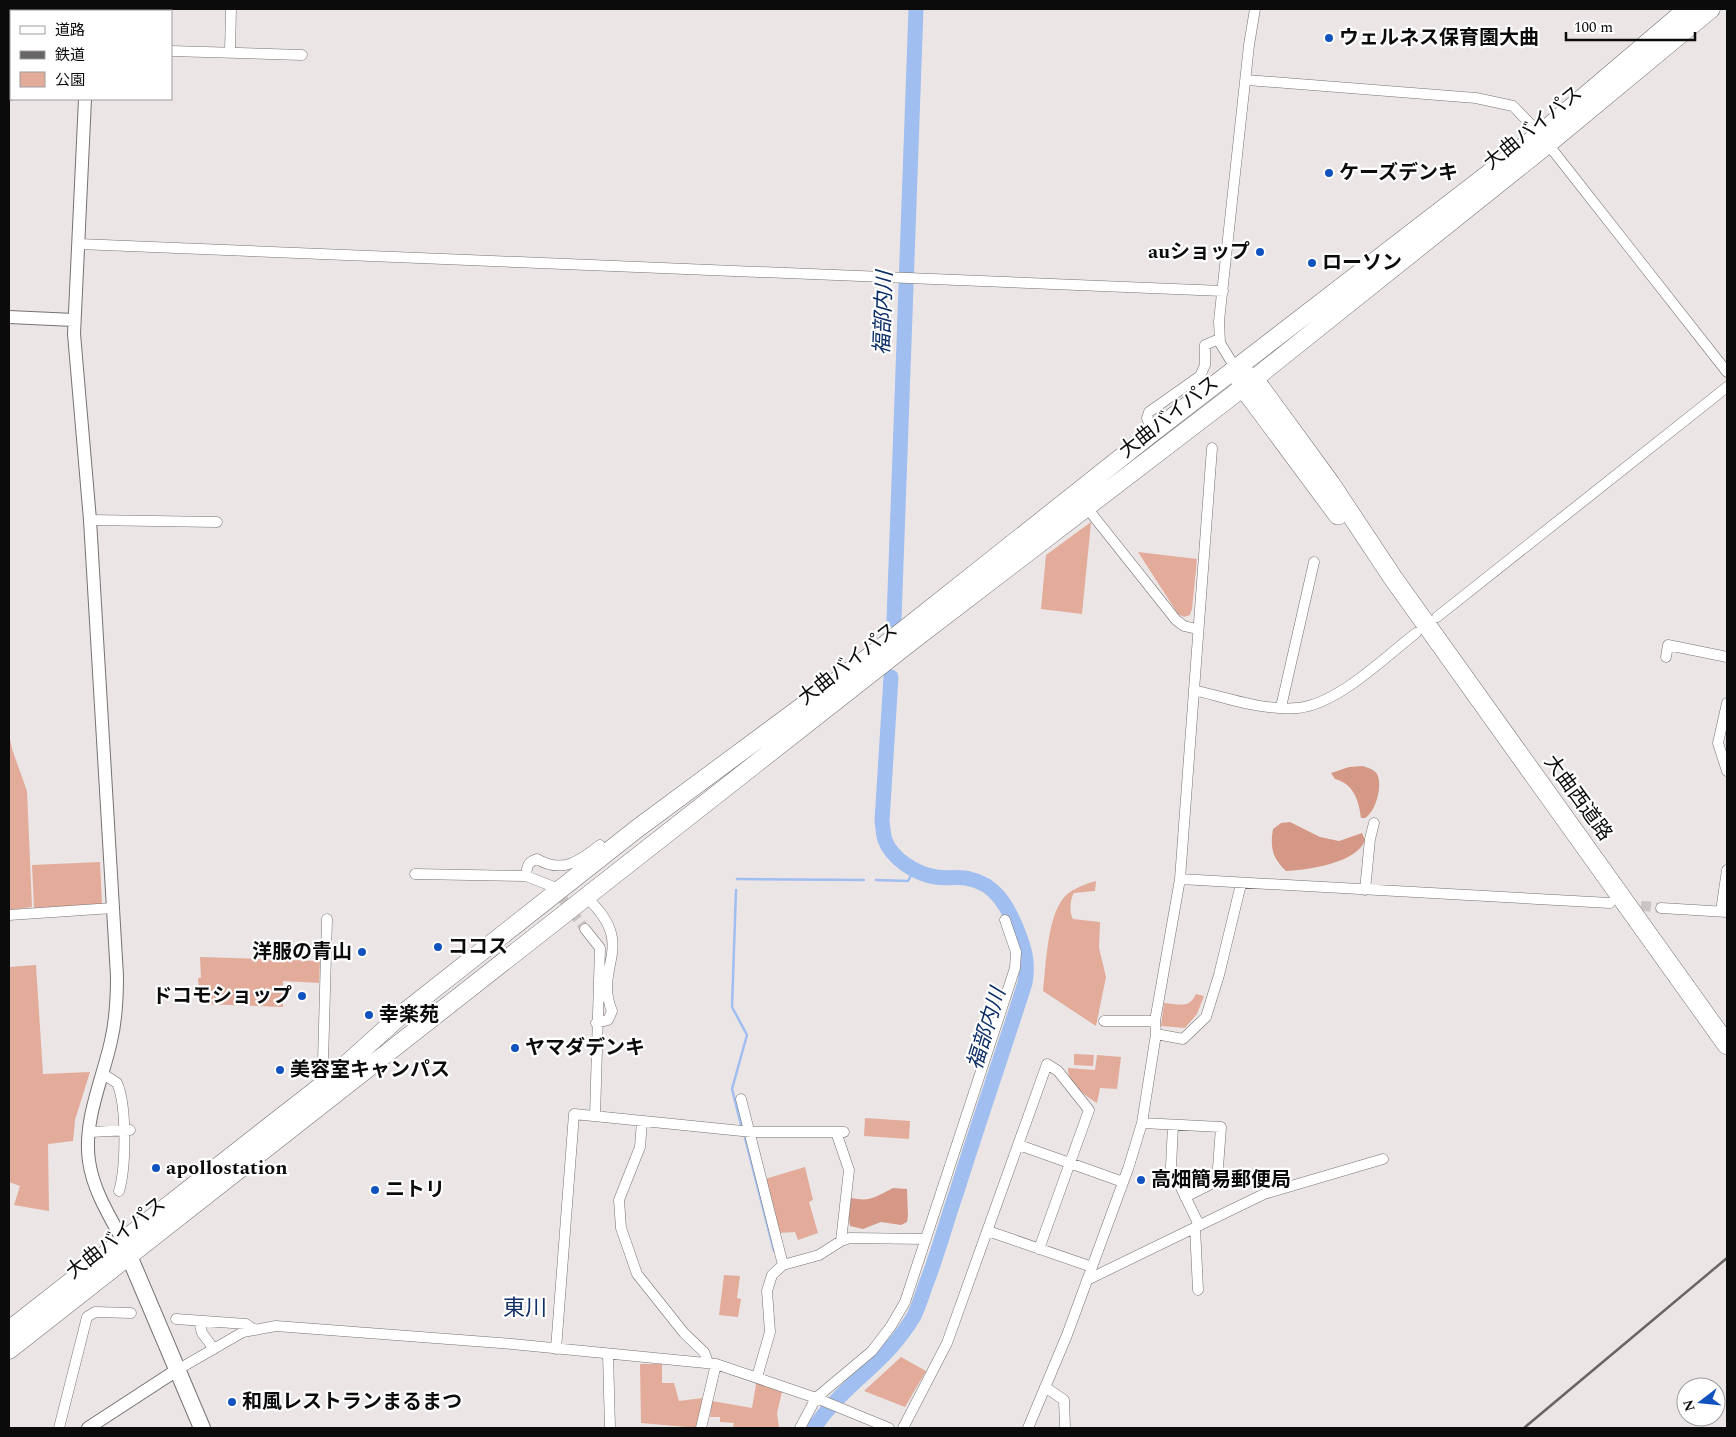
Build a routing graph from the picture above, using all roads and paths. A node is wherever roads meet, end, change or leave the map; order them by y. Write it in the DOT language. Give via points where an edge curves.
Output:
graph roads {
  1 [pos="231,9"];
  2 [pos="1254,9"];
  3 [pos="1671,9"];
  4 [pos="1687,9"];
  5 [pos="1711,9"];
  6 [pos="1655,34"];
  7 [pos="172,51"];
  8 [pos="230,52"];
  9 [pos="302,55"];
  10 [pos="1246,80"];
  11 [pos="85,100"];
  12 [pos="1544,139"];
  13 [pos="79,244"];
  14 [pos="1223,291"];
  15 [pos="9,317"];
  16 [pos="74,320"];
  17 [pos="1219,339"];
  18 [pos="1236,369"];
  19 [pos="1727,372"];
  20 [pos="1248,383"];
  21 [pos="1727,386"];
  22 [pos="1152,433"];
  23 [pos="1212,448"];
  24 [pos="1087,508"];
  25 [pos="90,520"];
  26 [pos="217,522"];
  27 [pos="1314,562"];
  28 [pos="1437,616"];
  29 [pos="1197,629"];
  30 [pos="1416,633"];
  31 [pos="1666,657"];
  32 [pos="1727,657"];
  33 [pos="1194,690"];
  34 [pos="1727,703"];
  35 [pos="1281,708"];
  36 [pos="1727,771"];
  37 [pos="1374,823"];
  38 [pos="602,857"];
  39 [pos="1727,870"];
  40 [pos="415,874"];
  41 [pos="526,876"];
  42 [pos="1180,879"];
  43 [pos="1241,884"];
  44 [pos="554,887"];
  45 [pos="1365,890"];
  46 [pos="586,897"];
  47 [pos="1610,902"];
  48 [pos="113,908"];
  49 [pos="1661,908"];
  50 [pos="1724,912"];
  51 [pos="9,915"];
  52 [pos="327,919"];
  53 [pos="1005,920"];
  54 [pos="586,929"];
  55 [pos="1104,1021"];
  56 [pos="1155,1021"];
  57 [pos="596,1023"];
  58 [pos="1156,1034"];
  59 [pos="1727,1045"];
  60 [pos="103,1074"];
  61 [pos="330,1079"];
  62 [pos="741,1099"];
  63 [pos="595,1116"];
  64 [pos="642,1121"];
  65 [pos="1142,1123"];
  66 [pos="1172,1125"];
  67 [pos="127,1130"];
  68 [pos="90,1132"];
  69 [pos="749,1132"];
  70 [pos="1019,1145"];
  71 [pos="1383,1159"];
  72 [pos="1070,1164"];
  73 [pos="1123,1182"];
  74 [pos="119,1191"];
  75 [pos="1185,1197"];
  76 [pos="1197,1226"];
  77 [pos="988,1231"];
  78 [pos="926,1239"];
  79 [pos="841,1241"];
  80 [pos="126,1248"];
  81 [pos="1039,1249"];
  82 [pos="783,1265"];
  83 [pos="1092,1267"];
  84 [pos="1087,1280"];
  85 [pos="1198,1290"];
  86 [pos="131,1313"];
  87 [pos="176,1319"];
  88 [pos="199,1321"];
  89 [pos="9,1330"];
  90 [pos="255,1330"];
  91 [pos="214,1349"];
  92 [pos="556,1349"];
  93 [pos="9,1350"];
  94 [pos="608,1354"];
  95 [pos="712,1363"];
  96 [pos="177,1370"];
  97 [pos="757,1377"];
  98 [pos="1045,1387"];
  99 [pos="819,1400"];
  100 [pos="58,1428"];
  101 [pos="88,1428"];
  102 [pos="202,1428"];
  103 [pos="610,1428"];
  104 [pos="700,1428"];
  105 [pos="800,1428"];
  106 [pos="889,1428"];
  107 [pos="903,1428"];
  108 [pos="1028,1428"];
  109 [pos="1066,1428"];
  1 -- 8 [label="street"];
  2 -- 10 [label="street"];
  3 -- 6 [label="highway" via="1661,17"];
  4 -- 6 [label="highway, 大曲バイパス"];
  5 -- 12 [label="highway, 大曲バイパス"];
  6 -- 12 [label="highway, 大曲バイパス"];
  7 -- 8 [label="street"];
  8 -- 9 [label="street"];
  10 -- 12 [label="street" via="1476,98 1513,106"];
  10 -- 14 [label="street"];
  11 -- 13 [label="street"];
  12 -- 18 [label="highway, 大曲バイパス"];
  12 -- 19 [label="street"];
  12 -- 20 [label="highway, 大曲バイパス"];
  13 -- 14 [label="street"];
  13 -- 16 [label="street"];
  14 -- 17 [label="street"];
  15 -- 16 [label="street"];
  16 -- 25 [label="street"];
  17 -- 18 [label="street"];
  17 -- 22 [label="street" via="1204,344 1205,365 1200,376 1149,412 1147,418"];
  18 -- 20 [label="highway, 大曲西道路"];
  18 -- 22 [label="highway, 大曲バイパス"];
  20 -- 24 [label="highway, 大曲バイパス"];
  20 -- 59 [label="highway, 大曲西道路" via="1310,480 1393,578"];
  21 -- 28 [label="street"];
  22 -- 38 [label="highway, 大曲バイパス" via="880,648"];
  23 -- 29 [label="street"];
  24 -- 29 [label="street" via="1176,620"];
  24 -- 46 [label="highway, 大曲バイパス"];
  25 -- 26 [label="street"];
  25 -- 48 [label="street"];
  27 -- 35 [label="street"];
  29 -- 33 [label="street"];
  30 -- 35 [label="street" via="1339,693 1317,704"];
  31 -- 32 [label="street" via="1668,645"];
  33 -- 35 [label="street"];
  33 -- 42 [label="street"];
  34 -- 36 [label="street" via="1718,743"];
  37 -- 45 [label="street"];
  38 -- 41 [label="street" via="600,845 571,866 558,867 537,858 530,861"];
  38 -- 61 [label="highway, 大曲バイパス" via="401,1015"];
  39 -- 50 [label="street"];
  40 -- 41 [label="street"];
  41 -- 44 [label="street"];
  42 -- 43 [label="street"];
  42 -- 56 [label="street"];
  43 -- 45 [label="street"];
  43 -- 58 [label="street" via="1206,1017 1184,1040"];
  45 -- 47 [label="street"];
  46 -- 57 [label="street" via="608,922 614,940 607,998 612,1011 608,1020"];
  46 -- 80 [label="highway, 大曲バイパス"];
  48 -- 51 [label="street"];
  48 -- 60 [label="street" via="116,1008"];
  49 -- 50 [label="street"];
  52 -- 61 [label="street" via="323,1062"];
  53 -- 78 [label="street" via="1016,952 1015,968"];
  54 -- 57 [label="street" via="600,948"];
  55 -- 56 [label="street"];
  56 -- 58 [label="street"];
  57 -- 63 [label="street"];
  58 -- 65 [label="street"];
  60 -- 67 [label="street" via="113,1079 120,1090"];
  60 -- 68 [label="street"];
  61 -- 80 [label="highway, 大曲バイパス"];
  62 -- 69 [label="street"];
  63 -- 64 [label="street"];
  63 -- 92 [label="street" via="574,1114"];
  64 -- 69 [label="street"];
  64 -- 95 [label="street" via="640,1147 619,1200 623,1235 637,1274"];
  65 -- 66 [label="street"];
  65 -- 73 [label="street"];
  66 -- 75 [label="street" via="1171,1167"];
  66 -- 75 [label="street" via="1221,1127 1217,1181"];
  67 -- 68 [label="street"];
  67 -- 74 [label="street"];
  68 -- 80 [label="street" via="88,1159 93,1178"];
  69 -- 79 [label="street" via="840,1132 849,1170"];
  69 -- 82 [label="street"];
  70 -- 72 [label="street"];
  70 -- 72 [label="street" via="1048,1064 1058,1071 1089,1110"];
  70 -- 77 [label="street"];
  71 -- 76 [label="street" via="1264,1194"];
  72 -- 73 [label="street"];
  72 -- 81 [label="street"];
  73 -- 83 [label="street"];
  75 -- 76 [label="street"];
  76 -- 84 [label="street"];
  76 -- 85 [label="street"];
  77 -- 81 [label="street"];
  77 -- 107 [label="street" via="947,1344"];
  78 -- 79 [label="street" via="850,1238"];
  78 -- 99 [label="street" via="905,1302 891,1326 860,1362"];
  79 -- 82 [label="street" via="819,1255"];
  80 -- 89 [label="highway, 大曲バイパス"];
  80 -- 93 [label="highway, 大曲バイパス"];
  80 -- 96 [label="main road"];
  81 -- 83 [label="street"];
  82 -- 97 [label="street" via="769,1282 770,1332"];
  83 -- 84 [label="street"];
  84 -- 98 [label="street"];
  86 -- 100 [label="street" via="95,1312 87,1317"];
  87 -- 88 [label="street"];
  88 -- 90 [label="street" via="246,1324"];
  88 -- 91 [label="street" via="202,1332"];
  90 -- 91 [label="street" via="243,1332"];
  90 -- 92 [label="street" via="276,1326"];
  91 -- 96 [label="street"];
  92 -- 94 [label="street"];
  94 -- 95 [label="street"];
  94 -- 103 [label="street"];
  95 -- 97 [label="street"];
  95 -- 104 [label="street"];
  96 -- 101 [label="street"];
  96 -- 102 [label="main road"];
  97 -- 99 [label="street"];
  98 -- 108 [label="street"];
  98 -- 109 [label="street" via="1064,1400"];
  99 -- 105 [label="street"];
  99 -- 106 [label="street"];
}
